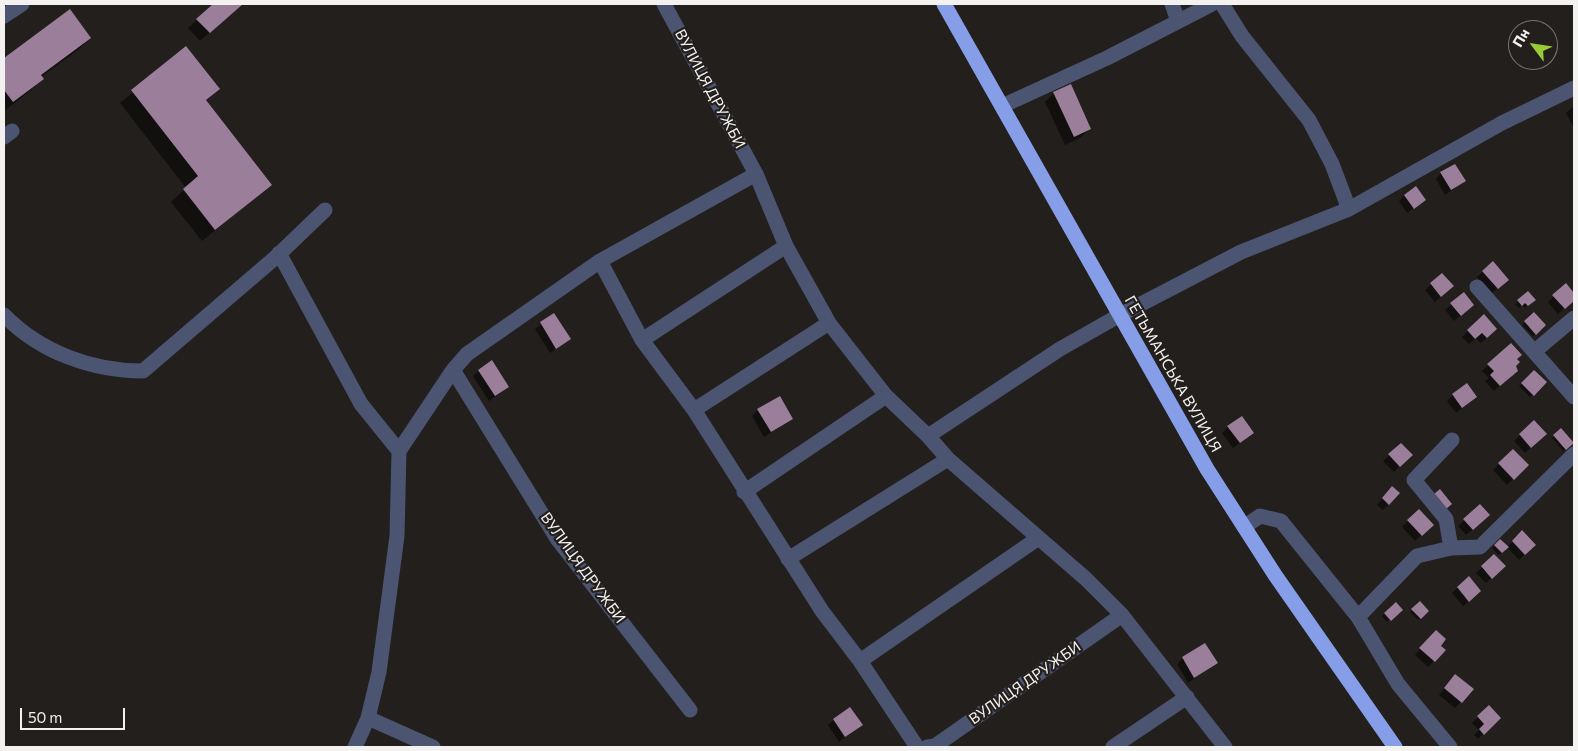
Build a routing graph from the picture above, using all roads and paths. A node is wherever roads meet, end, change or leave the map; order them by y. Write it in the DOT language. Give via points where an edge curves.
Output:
graph roads {
  1 [pos="22,4"];
  2 [pos="664,4"];
  3 [pos="944,4"];
  4 [pos="1172,4"];
  5 [pos="1212,4"];
  6 [pos="1222,4"];
  7 [pos="4,16"];
  8 [pos="1178,21"];
  9 [pos="1574,88"];
  10 [pos="1002,106"];
  11 [pos="756,174"];
  12 [pos="1349,209"];
  13 [pos="325,210"];
  14 [pos="786,246"];
  15 [pos="279,254"];
  16 [pos="600,261"];
  17 [pos="1477,287"];
  18 [pos="4,315"];
  19 [pos="1120,315"];
  20 [pos="1574,318"];
  21 [pos="829,323"];
  22 [pos="642,340"];
  23 [pos="1535,351"];
  24 [pos="453,370"];
  25 [pos="886,396"];
  26 [pos="1574,397"];
  27 [pos="694,410"];
  28 [pos="928,436"];
  29 [pos="1452,440"];
  30 [pos="399,451"];
  31 [pos="1574,454"];
  32 [pos="948,459"];
  33 [pos="744,492"];
  34 [pos="1244,526"];
  35 [pos="1037,539"];
  36 [pos="1451,548"];
  37 [pos="788,559"];
  38 [pos="1122,615"];
  39 [pos="1358,617"];
  40 [pos="860,661"];
  41 [pos="1187,697"];
  42 [pos="690,710"];
  43 [pos="368,718"];
  44 [pos="355,747"];
  45 [pos="433,747"];
  46 [pos="917,747"];
  47 [pos="927,747"];
  48 [pos="1113,747"];
  49 [pos="1225,747"];
  50 [pos="1395,747"];
  51 [pos="1450,747"];
  1 -- 7 [label="street"];
  2 -- 11 [label="street, ВУЛИЦЯ ДРУЖБИ"];
  3 -- 10 [label="highway, ГЕТЬМАНСЬКА ВУЛИЦЯ"];
  4 -- 8 [label="street"];
  5 -- 8 [label="street"];
  6 -- 12 [label="street" via="1242,36 1309,120 1332,164"];
  8 -- 10 [label="street"];
  9 -- 12 [label="street" via="1502,123"];
  10 -- 19 [label="highway, ГЕТЬМАНСЬКА ВУЛИЦЯ"];
  11 -- 14 [label="street, ВУЛИЦЯ ДРУЖБИ"];
  11 -- 16 [label="street"];
  12 -- 19 [label="street" via="1241,252"];
  13 -- 15 [label="street"];
  14 -- 21 [label="street, ВУЛИЦЯ ДРУЖБИ"];
  14 -- 22 [label="street"];
  15 -- 18 [label="street" via="143,371 116,371 55,353"];
  15 -- 30 [label="street" via="362,404"];
  16 -- 22 [label="street"];
  16 -- 24 [label="street" via="467,354"];
  17 -- 23 [label="street"];
  19 -- 28 [label="street" via="1060,349"];
  19 -- 34 [label="highway, ГЕТЬМАНСЬКА ВУЛИЦЯ" via="1207,469"];
  20 -- 23 [label="street"];
  21 -- 25 [label="street, ВУЛИЦЯ ДРУЖБИ"];
  21 -- 27 [label="street"];
  22 -- 27 [label="street"];
  23 -- 26 [label="street"];
  24 -- 30 [label="street"];
  24 -- 42 [label="street, ВУЛИЦЯ ДРУЖБИ" via="558,540"];
  25 -- 28 [label="street, ВУЛИЦЯ ДРУЖБИ"];
  25 -- 33 [label="street"];
  27 -- 33 [label="street"];
  28 -- 32 [label="street, ВУЛИЦЯ ДРУЖБИ"];
  29 -- 36 [label="street" via="1414,480 1446,519"];
  30 -- 43 [label="street" via="397,536 379,672"];
  31 -- 36 [label="street" via="1480,547"];
  32 -- 35 [label="street, ВУЛИЦЯ ДРУЖБИ"];
  32 -- 37 [label="street"];
  33 -- 37 [label="street"];
  34 -- 39 [label="street" via="1260,516 1281,521"];
  34 -- 50 [label="highway, ГЕТЬМАНСЬКА ВУЛИЦЯ" via="1348,683"];
  35 -- 38 [label="street, ВУЛИЦЯ ДРУЖБИ" via="1086,579"];
  35 -- 40 [label="street"];
  36 -- 39 [label="street" via="1416,556"];
  37 -- 40 [label="street" via="822,612"];
  38 -- 41 [label="street, ВУЛИЦЯ ДРУЖБИ"];
  38 -- 47 [label="street, ВУЛИЦЯ ДРУЖБИ" via="935,746"];
  39 -- 51 [label="street" via="1398,684"];
  40 -- 46 [label="street"];
  41 -- 48 [label="street"];
  41 -- 49 [label="street, ВУЛИЦЯ ДРУЖБИ"];
  43 -- 44 [label="street"];
  43 -- 45 [label="street"];
}
